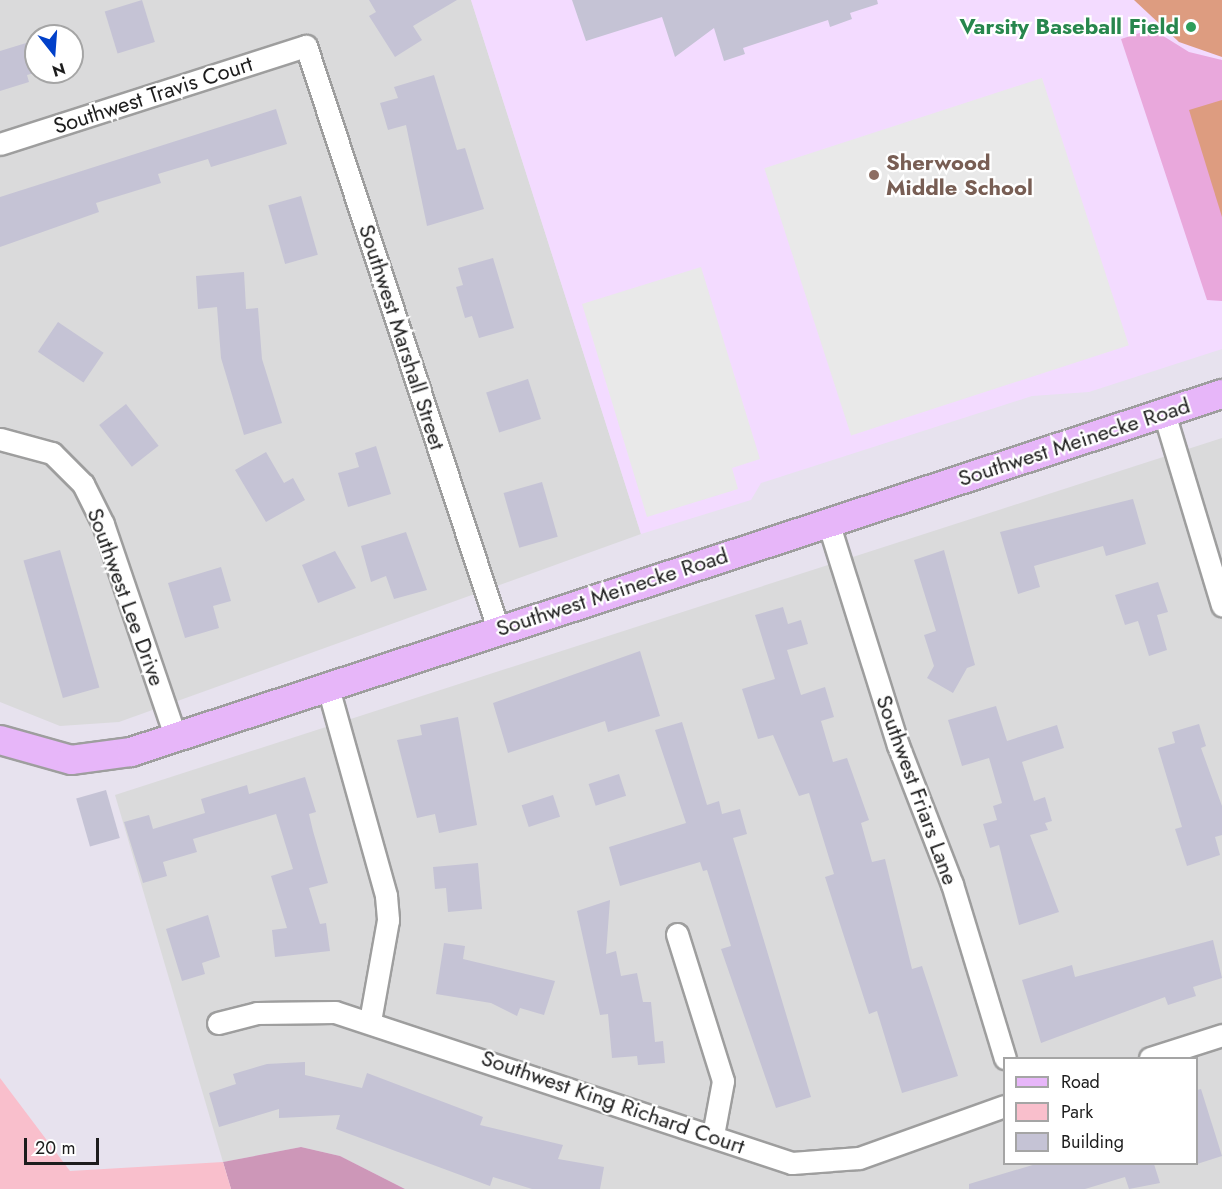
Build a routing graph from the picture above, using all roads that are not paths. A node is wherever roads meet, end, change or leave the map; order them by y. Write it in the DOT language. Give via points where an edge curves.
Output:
graph roads {
  1 [pos="306,46"];
  2 [pos="0,144"];
  3 [pos="1222,394"];
  4 [pos="1164,413"];
  5 [pos="0,439"];
  6 [pos="828,522"];
  7 [pos="1222,605"];
  8 [pos="498,628"];
  9 [pos="327,684"];
  10 [pos="175,735"];
  11 [pos="0,740"];
  12 [pos="677,933"];
  13 [pos="370,1021"];
  14 [pos="218,1023"];
  15 [pos="1222,1035"];
  16 [pos="1004,1057"];
  17 [pos="1156,1057"];
  18 [pos="1003,1107"];
  19 [pos="712,1135"];
  1 -- 2 [label="street, Southwest Travis Court"];
  1 -- 8 [label="street, Southwest Marshall Street"];
  3 -- 4 [label="main road, Southwest Meinecke Road"];
  4 -- 6 [label="main road, Southwest Meinecke Road"];
  4 -- 7 [label="street"];
  5 -- 10 [label="street, Southwest Lee Drive" via="52,453 83,484 103,524"];
  6 -- 8 [label="main road, Southwest Meinecke Road"];
  6 -- 16 [label="street, Southwest Friars Lane" via="898,745 952,884"];
  8 -- 9 [label="main road, Southwest Meinecke Road"];
  9 -- 10 [label="main road, Southwest Meinecke Road"];
  9 -- 13 [label="street" via="386,896 388,920"];
  10 -- 11 [label="main road, Southwest Meinecke Road" via="131,752 86,760 49,758"];
  12 -- 19 [label="street" via="723,1081"];
  13 -- 14 [label="street, Southwest King Richard Court" via="295,1010"];
  13 -- 19 [label="street, Southwest King Richard Court"];
  15 -- 17 [label="street"];
  18 -- 19 [label="street, Southwest King Richard Court" via="859,1158 824,1164 792,1163"];
}
